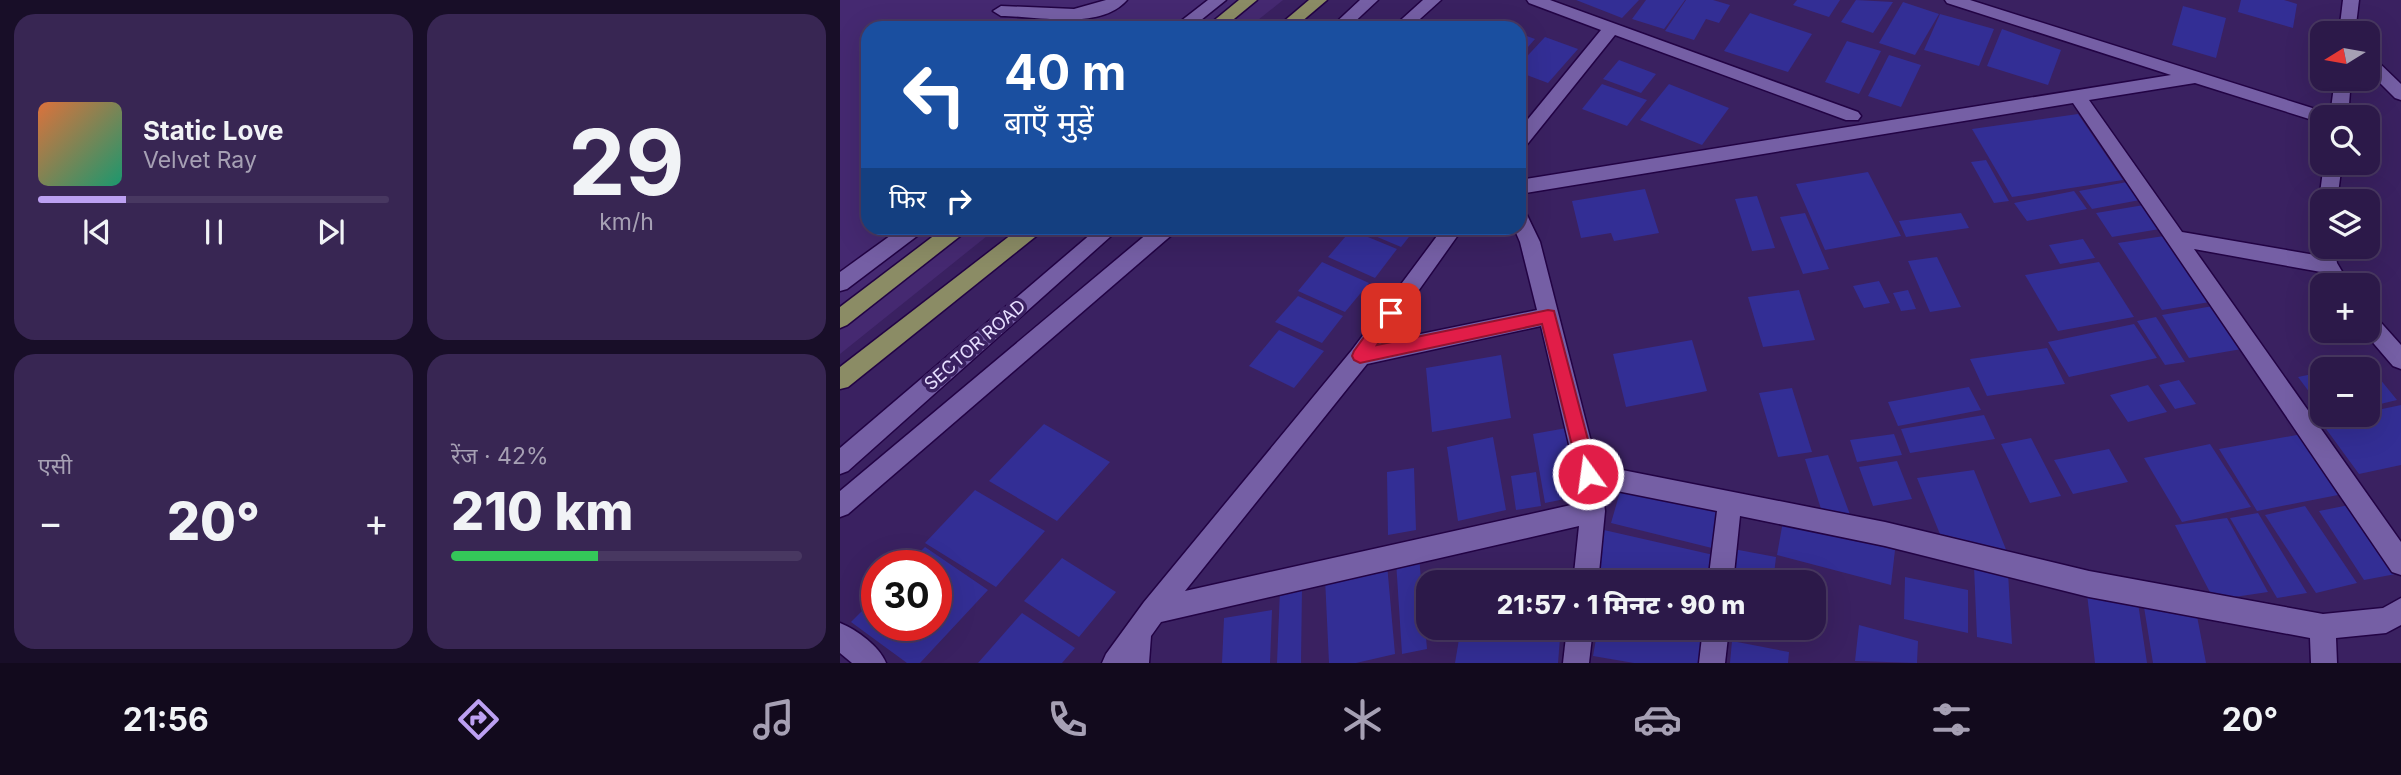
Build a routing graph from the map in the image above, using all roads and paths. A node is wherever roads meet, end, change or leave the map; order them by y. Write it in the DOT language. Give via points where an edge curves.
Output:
graph roads {
  1 [pos="1119,0"];
  2 [pos="1218,0"];
  3 [pos="1249,0"];
  4 [pos="1319,0"];
  5 [pos="1370,0"];
  6 [pos="1433,0"];
  7 [pos="1535,0"];
  8 [pos="1953,0"];
  9 [pos="2351,0"];
  10 [pos="1001,11"];
  11 [pos="1190,21"];
  12 [pos="1222,21"];
  13 [pos="1293,21"];
  14 [pos="1346,21"];
  15 [pos="1408,21"];
  16 [pos="2348,21"];
  17 [pos="1612,28"];
  18 [pos="2380,74"];
  19 [pos="2195,77"];
  20 [pos="2401,94"];
  21 [pos="2077,96"];
  22 [pos="2310,113"];
  23 [pos="1852,117"];
  24 [pos="1526,133"];
  25 [pos="1526,186"];
  26 [pos="1526,233"];
  27 [pos="905,235"];
  28 [pos="948,235"];
  29 [pos="1023,235"];
  30 [pos="1102,235"];
  31 [pos="1159,235"];
  32 [pos="1448,235"];
  33 [pos="2174,238"];
  34 [pos="2310,254"];
  35 [pos="840,283"];
  36 [pos="1548,316"];
  37 [pos="840,318"];
  38 [pos="2380,336"];
  39 [pos="1360,356"];
  40 [pos="2401,360"];
  41 [pos="840,380"];
  42 [pos="840,463"];
  43 [pos="1588,474"];
  44 [pos="1731,504"];
  45 [pos="840,506"];
  46 [pos="1593,511"];
  47 [pos="2401,563"];
  48 [pos="1586,570"];
  49 [pos="1722,570"];
  50 [pos="2401,611"];
  51 [pos="1146,621"];
  52 [pos="2323,627"];
  53 [pos="840,636"];
  54 [pos="1579,640"];
  55 [pos="1715,640"];
  56 [pos="873,663"];
  57 [pos="1115,663"];
  58 [pos="1136,663"];
  59 [pos="1576,663"];
  60 [pos="1712,663"];
  61 [pos="2324,663"];
  1 -- 10 [label="street" via="1101,10 1069,17 1023,9"];
  2 -- 11 [label="street"];
  3 -- 12 [label="main road"];
  4 -- 13 [label="main road"];
  5 -- 14 [label="street"];
  6 -- 15 [label="street"];
  7 -- 17 [label="street"];
  8 -- 19 [label="street"];
  9 -- 16 [label="street"];
  17 -- 23 [label="street"];
  17 -- 24 [label="street"];
  18 -- 20 [label="street"];
  19 -- 21 [label="street"];
  19 -- 22 [label="street"];
  21 -- 25 [label="street"];
  21 -- 33 [label="street"];
  26 -- 36 [label="street"];
  27 -- 35 [label="street"];
  28 -- 37 [label="main road"];
  29 -- 41 [label="main road"];
  30 -- 42 [label="street, SECTOR ROAD"];
  31 -- 45 [label="street"];
  32 -- 39 [label="street"];
  33 -- 34 [label="street"];
  33 -- 47 [label="street"];
  36 -- 39 [label="street"];
  36 -- 43 [label="street"];
  38 -- 40 [label="street"];
  39 -- 51 [label="street"];
  43 -- 44 [label="street"];
  43 -- 46 [label="street"];
  44 -- 49 [label="street"];
  44 -- 52 [label="street" via="1885,534 2089,584"];
  46 -- 48 [label="street"];
  46 -- 51 [label="street"];
  50 -- 52 [label="street" via="2386,620"];
  51 -- 57 [label="street"];
  51 -- 58 [label="street"];
  52 -- 61 [label="street"];
  53 -- 56 [label="street"];
  54 -- 59 [label="street"];
  55 -- 60 [label="street"];
}
